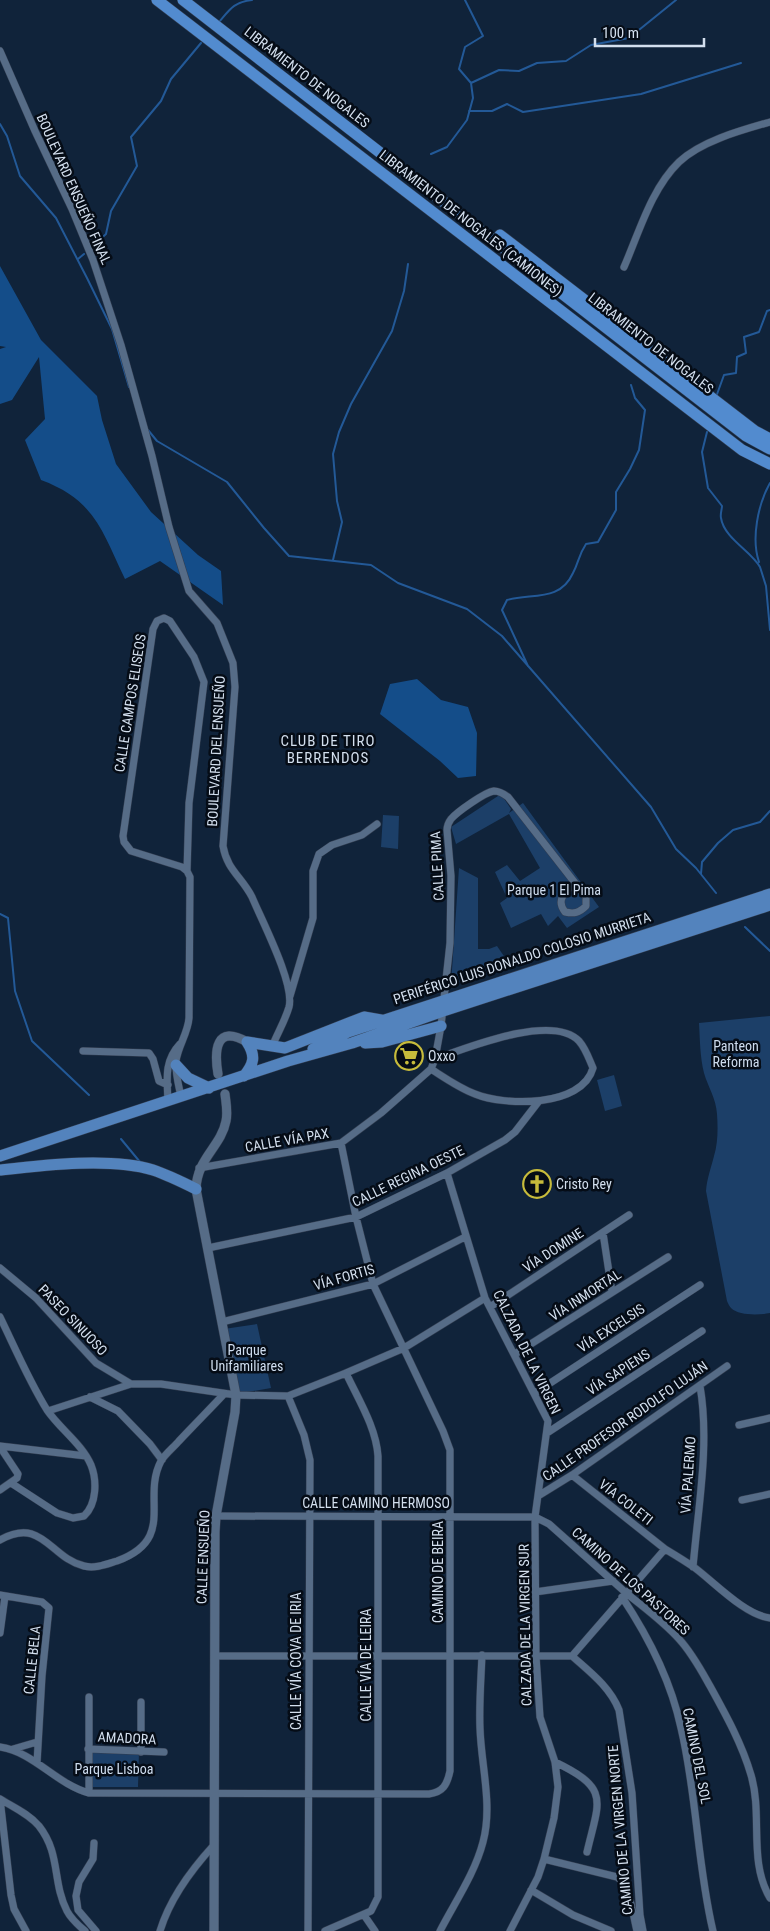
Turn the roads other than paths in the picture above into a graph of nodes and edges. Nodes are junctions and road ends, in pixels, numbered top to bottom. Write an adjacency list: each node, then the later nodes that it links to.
1 (157, 0): 12 (highway, LIBRAMIENTO DE NOGALES (CAMIONES))
2 (167, 0): 11 (highway)
3 (184, 0): 9 (highway, LIBRAMIENTO DE NOGALES)
4 (195, 0): 8 (highway, LIBRAMIENTO DE NOGALES)
5 (0, 51): 10 (street, BOULEVARD ENSUEÑO FINAL)
6 (770, 122): 7 (street)
7 (624, 267)
8 (770, 439)
9 (770, 449)
10 (152, 456): 18 (street, BOULEVARD DEL ENSUEÑO)
11 (770, 458)
12 (770, 464)
13 (377, 824): 18 (street)
14 (187, 871): 14 (street, CALLE CAMPOS ELISEOS); 27 (street, CALLE CAMPOS ELISEOS)
15 (575, 883): 19 (street, CALLE PIMA)
16 (770, 894): 19 (main road, PERIFÉRICO LUIS DONALDO COLOSIO MURRIETA)
17 (770, 905): 19 (main road, PERIFÉRICO LUIS DONALDO COLOSIO MURRIETA)
18 (290, 998): 25 (street)
19 (444, 1005): 20 (main road, PERIFÉRICO LUIS DONALDO COLOSIO MURRIETA); 21 (street, CALLE VÍA PAX); 24 (main road, PERIFÉRICO LUIS DONALDO COLOSIO MURRIETA)
20 (382, 1020): 22 (main road, PERIFÉRICO LUIS DONALDO COLOSIO MURRIETA); 25 (main road)
21 (441, 1026): 24 (main road); 28 (street, CALLE VÍA PAX)
22 (348, 1032): 24 (main road); 29 (main road, PERIFÉRICO LUIS DONALDO COLOSIO MURRIETA)
23 (247, 1042): 25 (main road); 31 (street); 32 (main road)
24 (352, 1043): 29 (main road, PERIFÉRICO LUIS DONALDO COLOSIO MURRIETA)
25 (272, 1047)
26 (83, 1051): 33 (street)
27 (175, 1059): 33 (street); 34 (main road); 36 (street)
28 (435, 1059): 30 (street, CALLE VÍA PAX); 38 (street)
29 (288, 1061): 32 (main road, PERIFÉRICO LUIS DONALDO COLOSIO MURRIETA)
30 (431, 1070): 38 (street); 39 (street, CALLE VÍA PAX)
31 (218, 1074)
32 (244, 1076): 34 (main road, PERIFÉRICO LUIS DONALDO COLOSIO MURRIETA)
33 (168, 1085): 37 (street)
34 (209, 1088): 36 (main road, PERIFÉRICO LUIS DONALDO COLOSIO MURRIETA)
35 (225, 1094): 41 (street)
36 (181, 1097): 37 (main road, PERIFÉRICO LUIS DONALDO COLOSIO MURRIETA)
37 (168, 1101): 40 (main road, PERIFÉRICO LUIS DONALDO COLOSIO MURRIETA)
38 (539, 1101): 43 (street, CALLE REGINA OESTE)
39 (341, 1143): 41 (street, CALLE VÍA PAX); 46 (street, CAMINO DE BEIRA)
40 (0, 1156)
41 (199, 1168): 44 (street, CALLE ENSUEÑO)
42 (0, 1170): 44 (main road)
43 (447, 1173): 46 (street, CALLE REGINA OESTE); 48 (street, CALZADA DE LA VIRGEN)
44 (196, 1189): 49 (street, CALLE ENSUEÑO)
45 (629, 1215): 47 (street, VÍA DOMINE)
46 (356, 1217): 49 (street, CALLE REGINA OESTE); 52 (street, CAMINO DE BEIRA)
47 (603, 1232): 54 (street); 56 (street, VÍA DOMINE)
48 (465, 1237): 52 (street, VÍA FORTIS); 55 (street, CALZADA DE LA VIRGEN)
49 (208, 1248): 58 (street, CALLE ENSUEÑO)
50 (668, 1257): 54 (street, VÍA INMORTAL)
51 (0, 1268): 64 (street, PASEO SINUOSO)
52 (373, 1284): 58 (street, VÍA FORTIS); 60 (street, CAMINO DE BEIRA)
53 (700, 1285): 66 (street, VÍA EXCELSIS)
54 (612, 1292): 61 (street, VÍA INMORTAL)
55 (485, 1298): 56 (street, CALZADA DE LA VIRGEN); 60 (street)
56 (490, 1307): 61 (street, CALZADA DE LA VIRGEN)
57 (0, 1317): 71 (street)
58 (222, 1322): 68 (street, CALLE ENSUEÑO)
59 (702, 1331): 74 (street, VÍA SAPIENS)
60 (404, 1348): 63 (street); 87 (street, CAMINO DE BEIRA)
61 (515, 1354): 66 (street, CALZADA DE LA VIRGEN)
62 (727, 1366): 65 (street, CALLE PROFESOR RODOLFO LUJÁN)
63 (346, 1373): 69 (street); 86 (street, CALLE VÍA DE LEIRA)
64 (131, 1384): 67 (street); 70 (street)
65 (700, 1386): 78 (street, CALLE PROFESOR RODOLFO LUJÁN); 91 (street, VÍA PALERMO)
66 (535, 1393): 74 (street, CALZADA DE LA VIRGEN)
67 (224, 1394): 68 (street); 77 (street)
68 (236, 1395): 69 (street); 84 (street, CALLE ENSUEÑO)
69 (288, 1396): 85 (street, CALLE VÍA COVA DE IRIA)
70 (90, 1397): 71 (street); 77 (street)
71 (48, 1411): 76 (street)
72 (770, 1418): 73 (street)
73 (739, 1425)
74 (548, 1434): 82 (street, CALZADA DE LA VIRGEN)
75 (0, 1446): 76 (street); 79 (street)
76 (86, 1456): 79 (street)
77 (162, 1460): 89 (street)
78 (572, 1475): 82 (street, CALLE PROFESOR RODOLFO LUJÁN); 90 (street, VÍA COLETI)
79 (11, 1483): 80 (street)
80 (0, 1490)
81 (770, 1494): 83 (street)
82 (538, 1496): 88 (street, CALZADA DE LA VIRGEN)
83 (742, 1500)
84 (216, 1516): 85 (street, CALLE CAMINO HERMOSO); 99 (street, CALLE ENSUEÑO)
85 (308, 1516): 86 (street, CALLE CAMINO HERMOSO); 100 (street, CALLE VÍA COVA DE IRIA)
86 (378, 1516): 87 (street, CALLE CAMINO HERMOSO); 104 (street, CALLE VÍA DE LEIRA)
87 (451, 1516): 88 (street, CALLE CAMINO HERMOSO); 101 (street, CAMINO DE BEIRA)
88 (535, 1517): 92 (street, CAMINO DE LOS PASTORES); 93 (street, CALZADA DE LA VIRGEN SUR)
89 (0, 1540)
90 (665, 1548): 91 (street, VÍA COLETI); 94 (street)
91 (694, 1567): 96 (street, VÍA COLETI)
92 (613, 1581): 93 (street); 94 (street, CAMINO DE LOS PASTORES)
93 (536, 1592): 102 (street, CALZADA DE LA VIRGEN SUR)
94 (624, 1594): 103 (street); 125 (street, CAMINO DE LOS PASTORES); 139 (street, CAMINO DEL SOL)
95 (2, 1595): 97 (street, CALLE BELA); 107 (street, CALLE BELA)
96 (770, 1618)
97 (0, 1633)
98 (482, 1655): 101 (street); 102 (street); 135 (street)
99 (215, 1656): 100 (street); 117 (street, CALLE ENSUEÑO)
100 (308, 1656): 104 (street); 116 (street, CALLE VÍA COVA DE IRIA)
101 (450, 1656): 104 (street); 118 (street, CAMINO DE BEIRA)
102 (536, 1656): 103 (street); 113 (street, CALZADA DE LA VIRGEN SUR)
103 (572, 1656): 138 (street, CAMINO DE LA VIRGEN NORTE)
104 (379, 1657): 118 (street, CALLE VÍA DE LEIRA)
105 (89, 1696): 110 (street)
106 (141, 1702): 111 (street)
107 (37, 1742): 109 (street); 114 (street, CALLE BELA)
108 (0, 1747): 109 (street)
109 (13, 1749): 114 (street)
110 (88, 1749): 111 (street, AMADORA); 115 (street)
111 (141, 1752): 112 (street, AMADORA)
112 (164, 1752)
113 (555, 1762): 122 (street); 123 (street, CALZADA DE LA VIRGEN SUR)
114 (37, 1763): 115 (street)
115 (89, 1793): 117 (street, CAMINO DE BEIRA)
116 (309, 1794): 117 (street, CAMINO DE BEIRA); 118 (street, CAMINO DE BEIRA); 132 (street, CALLE VÍA COVA DE IRIA)
117 (214, 1795): 121 (street, CALLE ENSUEÑO)
118 (378, 1795): 126 (street, CALLE VÍA DE LEIRA)
119 (0, 1799): 127 (street); 128 (street)
120 (94, 1843): 129 (street)
121 (214, 1845): 130 (street); 131 (street, CALLE ENSUEÑO)
122 (587, 1852)
123 (544, 1859): 124 (street, CALZADA DE LA VIRGEN SUR); 138 (street)
124 (531, 1890): 136 (street, CALZADA DE LA VIRGEN SUR); 137 (street)
125 (770, 1898)
126 (364, 1915): 133 (street); 134 (street)
127 (26, 1931)
128 (84, 1931)
129 (96, 1931)
130 (160, 1931)
131 (214, 1931)
132 (308, 1931)
133 (325, 1931)
134 (375, 1931)
135 (440, 1931)
136 (510, 1931)
137 (611, 1931)
138 (640, 1931)
139 (713, 1931)

